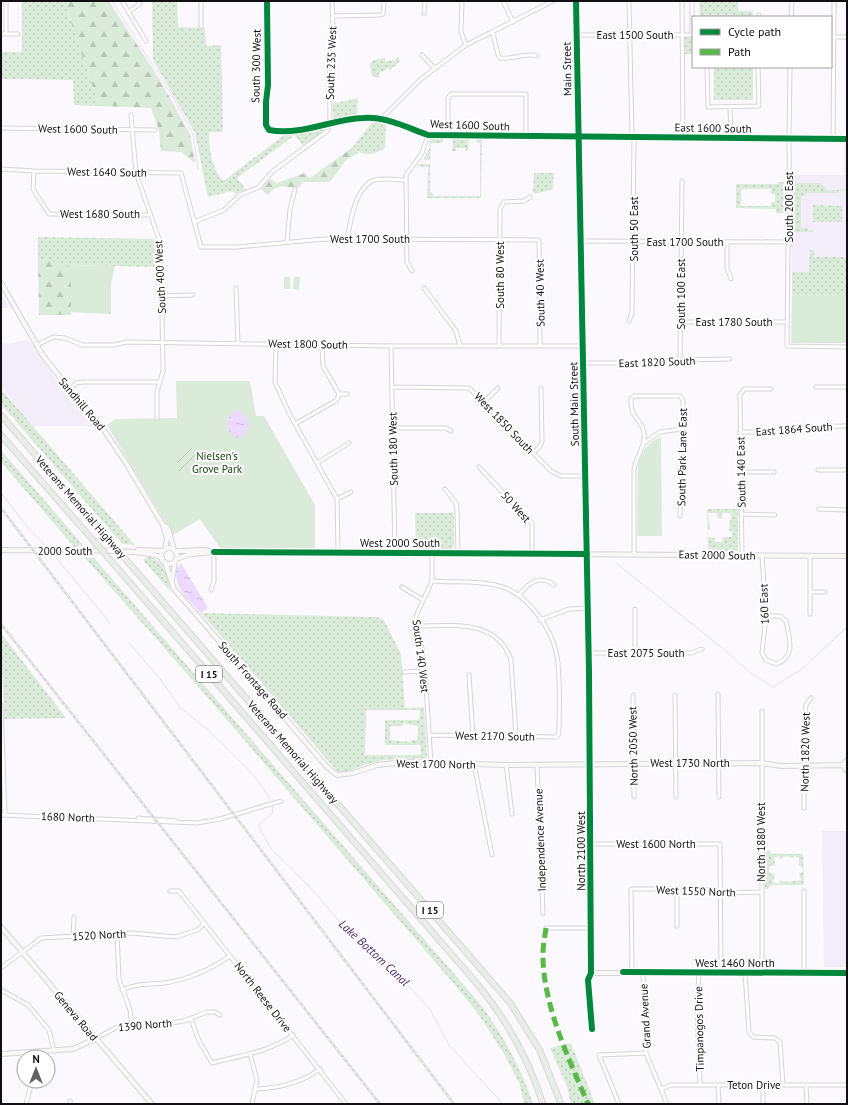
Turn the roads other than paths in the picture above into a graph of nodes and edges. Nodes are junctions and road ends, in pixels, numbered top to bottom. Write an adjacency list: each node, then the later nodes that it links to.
1 (6, 1): 26 (street)
2 (122, 1): 18 (street)
3 (138, 1): 18 (street)
4 (201, 1): 23 (street)
5 (267, 1): 49 (street, South 300 West)
6 (332, 1): 20 (street, South 235 West)
7 (384, 1): 20 (street)
8 (425, 1): 19 (street)
9 (462, 1): 35 (street)
10 (503, 1): 22 (street)
11 (554, 1): 22 (street)
12 (576, 1): 28 (street, Main Street)
13 (629, 1): 29 (street, South 50 East)
14 (682, 1): 30 (street)
15 (692, 1): 31 (street)
16 (792, 1): 21 (street)
17 (834, 1): 32 (street)
18 (128, 12): 34 (street)
19 (424, 13)
20 (333, 16): 45 (street, South 235 West)
21 (791, 16)
22 (513, 22): 24 (street)
23 (201, 26)
24 (492, 32): 35 (street); 37 (street)
25 (1, 34): 26 (street)
26 (6, 34): 27 (street)
27 (18, 34)
28 (577, 35): 29 (street, East 1500 South); 53 (street, Main Street)
29 (629, 35): 30 (street, East 1500 South); 54 (street, South 50 East)
30 (681, 35): 31 (street, East 1500 South); 55 (street)
31 (692, 35)
32 (832, 37): 33 (street); 58 (street)
33 (847, 37)
34 (146, 41)
35 (466, 45): 38 (street)
36 (422, 55): 38 (street)
37 (537, 56)
38 (434, 68): 44 (street)
39 (707, 68): 42 (street)
40 (758, 68): 42 (street)
41 (790, 68): 57 (street, South 200 East)
42 (730, 106): 56 (street)
43 (131, 115): 47 (street, South 400 West)
44 (381, 119): 45 (street, West 1600 South); 50 (street, West 1600 South)
45 (330, 124): 49 (street, West 1600 South); 68 (street)
46 (1, 128): 47 (street, West 1600 South)
47 (133, 130): 48 (street, West 1600 South); 62 (street, South 400 West)
48 (155, 130)
49 (269, 130)
50 (428, 135): 51 (street, West 1600 South); 63 (street)
51 (448, 135): 52 (street, West 1600 South); 52 (street)
52 (526, 136): 53 (street, West 1600 South)
53 (578, 136): 54 (street, East 1600 South); 73 (street, South Main Street)
54 (633, 137): 55 (street, East 1600 South); 75 (street, South 50 East)
55 (683, 138): 56 (street, East 1600 South)
56 (731, 138): 57 (street, East 1600 South)
57 (789, 139): 58 (street, East 1600 South); 78 (street, South 200 East)
58 (833, 139): 59 (street, East 1600 South)
59 (847, 139)
60 (1, 169): 61 (street, West 1640 South)
61 (34, 171): 62 (street, West 1640 South); 67 (street, West 1680 South)
62 (136, 173): 67 (street, South 400 West); 68 (street, West 1640 South)
63 (406, 180): 69 (street); 71 (street)
64 (682, 180): 76 (street, South 100 East)
65 (295, 189): 74 (street)
66 (530, 197): 70 (street, South 80 West)
67 (150, 215): 85 (street, South 400 West)
68 (194, 222): 74 (street, West 1700 South)
69 (407, 239): 70 (street, West 1700 South); 71 (street, West 1700 South); 79 (street)
70 (500, 239): 72 (street, West 1700 South); 96 (street, South 80 West)
71 (347, 240): 74 (street, West 1700 South)
72 (539, 240): 97 (street, South 40 West)
73 (580, 241): 75 (street, East 1700 South); 98 (street, South Main Street)
74 (287, 242)
75 (634, 242): 76 (street, East 1700 South); 86 (street, South 50 East)
76 (681, 242): 77 (street, East 1700 South); 87 (street, South 100 East)
77 (727, 242): 78 (street, East 1700 South); 80 (street)
78 (790, 242): 88 (street, South 200 East)
79 (412, 271)
80 (731, 279)
81 (1, 283): 93 (street, Sandhill Road)
82 (236, 288): 91 (street)
83 (424, 288): 95 (street)
84 (193, 295): 85 (street)
85 (162, 296): 89 (street, South 400 West)
86 (629, 320)
87 (680, 322): 88 (street, East 1780 South); 101 (street, South 100 East)
88 (787, 322): 99 (street, South 200 East)
89 (162, 343): 91 (street, West 1800 South); 93 (street, West 1800 South); 103 (street, South 400 West)
90 (276, 343): 91 (street, West 1800 South); 92 (street, West 1800 South); 116 (street)
91 (238, 344)
92 (322, 344): 94 (street, West 1800 South); 111 (street)
93 (37, 345): 110 (street, Sandhill Road)
94 (391, 346): 95 (street, West 1800 South); 104 (street, South 180 West)
95 (460, 346): 96 (street, West 1800 South)
96 (499, 346): 97 (street, West 1800 South)
97 (540, 346): 98 (street, West 1800 South)
98 (584, 346): 102 (street, South Main Street)
99 (847, 347)
100 (730, 359): 101 (street, East 1820 South)
101 (680, 360): 102 (street, East 1820 South)
102 (584, 363): 132 (street, South Main Street)
103 (160, 382): 110 (street); 115 (street, South 400 West)
104 (392, 387): 113 (street, West 1850 South); 118 (street, South 180 West)
105 (816, 387): 106 (street)
106 (847, 387)
107 (498, 388): 113 (street)
108 (541, 388): 125 (street)
109 (772, 389): 121 (street, South 140 East)
110 (70, 390): 141 (street, Sandhill Road)
111 (339, 394): 112 (street); 116 (street)
112 (347, 394)
113 (484, 402): 125 (street, West 1850 South)
114 (1, 415): 271 (highway, Veterans Memorial Highway / I 15, bridge)
115 (157, 418)
116 (295, 424): 126 (street)
117 (847, 426): 121 (street, East 1864 South)
118 (393, 428): 120 (street); 148 (street, South 180 West)
119 (681, 429): 124 (street); 124 (street, South Park Lane East); 140 (street, South Park Lane East)
120 (451, 431)
121 (740, 432): 130 (street, South 140 East)
122 (1, 435): 270 (highway, Veterans Memorial Highway / I 15, bridge)
123 (349, 443): 126 (street)
124 (644, 443): 153 (street)
125 (533, 452): 132 (street, West 1850 South)
126 (317, 463): 135 (street)
127 (479, 467): 151 (street, 50 West)
128 (818, 470): 129 (street)
129 (847, 470)
130 (741, 472): 131 (street); 138 (street, South 140 East)
131 (774, 472)
132 (585, 476): 152 (street, South Main Street)
133 (445, 489): 150 (street)
134 (351, 492): 135 (street)
135 (337, 499): 147 (street)
136 (819, 509): 137 (street)
137 (847, 510)
138 (741, 514): 139 (street); 154 (street, South 140 East)
139 (775, 515)
140 (680, 516)
141 (163, 525): 143 (street, Sandhill Road); 144 (street, Sandhill Road)
142 (1, 550): 145 (street, 2000 South)
143 (164, 550): 144 (street); 145 (street); 158 (street)
144 (174, 550): 146 (street, West 2000 South); 159 (street)
145 (129, 551): 158 (street)
146 (214, 552): 147 (street, West 2000 South); 159 (street, West 2000 South); 165 (street)
147 (338, 552): 148 (street, West 2000 South)
148 (395, 553): 149 (street, West 2000 South)
149 (432, 553): 150 (street, West 2000 South); 161 (street, South 140 West)
150 (458, 553): 151 (street, West 2000 South)
151 (532, 554): 152 (street, West 2000 South)
152 (587, 554): 153 (street, East 2000 South); 170 (street, South Main Street)
153 (634, 554): 154 (street, East 2000 South)
154 (742, 555): 155 (street, East 2000 South)
155 (762, 555): 156 (street, East 2000 South); 173 (street, 160 East)
156 (810, 556): 157 (street, East 2000 South); 166 (street)
157 (847, 556)
158 (162, 558): 160 (street)
159 (175, 560): 160 (street); 162 (street)
160 (165, 562): 162 (street, South Frontage Road)
161 (432, 580): 168 (street); 169 (street, South 140 West)
162 (172, 582): 205 (street, South Frontage Road)
163 (554, 585): 168 (street)
164 (402, 587): 169 (street)
165 (211, 590)
166 (810, 592): 167 (street); 172 (street)
167 (825, 592)
168 (519, 595): 174 (street)
169 (423, 600): 175 (street, South 140 West)
170 (587, 608): 174 (street); 177 (street, South Main Street)
171 (635, 609): 178 (street)
172 (810, 614)
173 (766, 616): 173 (street, 160 East)
174 (540, 620): 191 (street, West 2170 South)
175 (416, 626): 179 (street, South 140 West); 191 (street)
176 (702, 649): 178 (street, East 2075 South)
177 (589, 653): 178 (street, East 2075 South); 181 (street, South Main Street)
178 (636, 653)
179 (426, 671): 180 (street); 189 (street, South 140 West)
180 (404, 672)
181 (589, 672): 198 (street, North 2100 West)
182 (469, 675): 190 (street)
183 (718, 694): 194 (street)
184 (632, 695): 199 (street, North 2050 West)
185 (676, 695): 193 (street)
186 (811, 698): 203 (street, North 1820 West)
187 (1, 705): 213 (street)
188 (762, 711): 195 (street, North 1880 West)
189 (429, 736): 190 (street, West 2170 South); 196 (street, South 140 West)
190 (473, 736): 191 (street, West 2170 South)
191 (516, 736)
192 (847, 760): 202 (street)
193 (676, 763): 194 (street, West 1730 North); 199 (street, West 1730 North); 207 (street)
194 (719, 763): 195 (street, West 1730 North); 208 (street)
195 (761, 763): 203 (street, West 1730 North); 219 (street, North 1880 West)
196 (431, 764): 197 (street, West 1700 North); 205 (street, West 1700 North)
197 (474, 764): 200 (street, West 1700 North); 215 (street)
198 (590, 764): 199 (street, West 1730 North); 201 (street, West 1730 North); 214 (street, North 2100 West)
199 (633, 764): 206 (street, North 2050 West)
200 (506, 765): 201 (street, West 1700 North); 211 (street)
201 (537, 765): 221 (street, Independence Avenue)
202 (843, 765): 203 (street, West 1730 North); 204 (street)
203 (804, 766): 210 (street, North 1820 West)
204 (847, 771)
205 (336, 775)
206 (634, 797)
207 (676, 797)
208 (719, 797)
209 (281, 801): 213 (street, 1680 North)
210 (804, 808)
211 (512, 814)
212 (1, 815): 213 (street, 1680 North)
213 (5, 815)
214 (591, 844): 220 (street, West 1600 North); 227 (street, North 2100 West)
215 (492, 855)
216 (677, 889): 220 (street, West 1550 North); 224 (street); 233 (street, West 1550 North)
217 (170, 891): 223 (street, North Reese Drive)
218 (804, 891): 234 (street)
219 (761, 892): 220 (street, West 1550 North); 240 (street, North 1880 West)
220 (720, 893): 238 (street)
221 (543, 914)
222 (74, 917): 229 (street)
223 (204, 924): 228 (street, 1520 North); 231 (street, North Reese Drive)
224 (677, 926)
225 (1, 927): 230 (street, Geneva Road)
226 (546, 928): 227 (street)
227 (591, 928): 235 (street, North 2100 West)
228 (117, 934): 229 (street, 1520 North); 243 (street)
229 (73, 936): 230 (street, 1520 North)
230 (23, 953): 232 (street, 1520 North); 249 (street, Geneva Road)
231 (230, 956): 243 (street); 248 (street, North Reese Drive)
232 (1, 968)
233 (632, 972): 235 (street, West 1460 North); 236 (street, West 1460 North)
234 (804, 972): 240 (street, West 1460 North); 241 (street, West 1460 North)
235 (591, 973): 247 (street, North 2100 West)
236 (643, 973): 237 (street, West 1460 North); 253 (street, Grand Avenue)
237 (699, 973): 238 (street, West 1460 North); 257 (street, Timpanogos Drive)
238 (721, 973): 239 (street, West 1460 North)
239 (745, 973): 240 (street, West 1460 North); 259 (street)
240 (762, 973)
241 (847, 973)
242 (1, 990): 250 (street)
243 (122, 990): 246 (street)
244 (220, 1015): 245 (street, 1390 North)
245 (191, 1019): 246 (street, 1390 North); 255 (street)
246 (132, 1026): 249 (street, 1390 North)
247 (592, 1029)
248 (293, 1035): 255 (street); 256 (street, North Reese Drive)
249 (95, 1039): 251 (street, 1390 North); 267 (street, Geneva Road)
250 (54, 1049)
251 (56, 1051)
252 (16, 1053): 254 (street, 1390 North)
253 (646, 1053): 263 (street, Grand Avenue); 272 (street)
254 (1, 1054)
255 (250, 1054): 265 (street)
256 (320, 1069): 265 (street); 269 (street, North Reese Drive)
257 (700, 1084): 258 (street, Teton Drive); 263 (street, Teton Drive)
258 (718, 1085): 261 (street, Teton Drive); 274 (street)
259 (782, 1085): 261 (street, Teton Drive); 262 (street, Teton Drive)
260 (847, 1085): 262 (street, Teton Drive)
261 (763, 1086): 275 (street)
262 (806, 1086): 276 (street)
263 (661, 1088): 273 (street, Grand Avenue)
264 (30, 1089): 266 (street)
265 (257, 1089): 268 (street)
266 (26, 1104)
267 (152, 1104)
268 (252, 1104)
269 (346, 1104)
270 (543, 1104)
271 (561, 1104)
272 (619, 1104)
273 (667, 1104)
274 (719, 1104)
275 (763, 1104)
276 (807, 1104)

